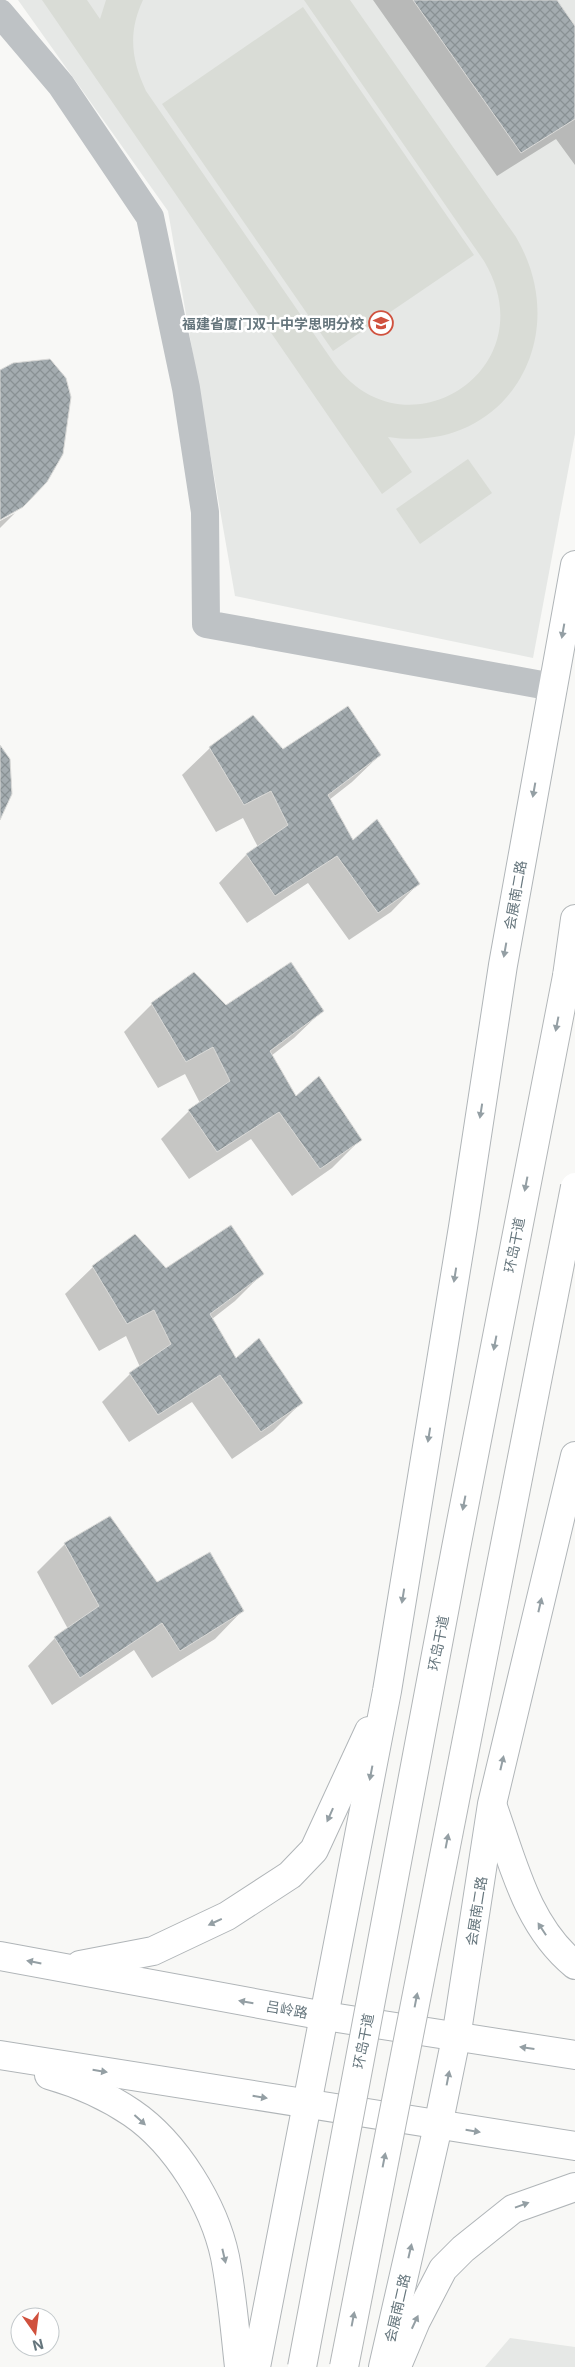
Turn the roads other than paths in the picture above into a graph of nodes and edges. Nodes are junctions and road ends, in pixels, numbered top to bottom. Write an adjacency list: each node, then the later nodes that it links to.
1 (0, 13): 3 (street)
2 (575, 565): 3 (main road, 会展南二路, one-way to 3)
3 (553, 687): 7 (main road, 会展南二路, one-way to 7)
4 (575, 919): 23 (main road, 环岛干道, one-way to 23, bridge)
5 (575, 1187): 24 (main road, one-way to 5, bridge)
6 (575, 1456): 8 (main road, 会展南二路, one-way to 6)
7 (387, 1691): 11 (main road, one-way to 11); 12 (main road, one-way to 12)
8 (492, 1804): 10 (main road, one-way to 8); 13 (main road, 会展南二路)
9 (0, 1956): 11 (main road, 吕岭路, one-way to 9)
10 (575, 1965)
11 (66, 1968): 12 (main road, 吕岭路, one-way to 11)
12 (325, 2016): 13 (main road, 吕岭路); 17 (main road)
13 (456, 2038): 15 (main road, 吕岭路, one-way to 13); 18 (main road, 会展南二路, one-way to 13)
14 (0, 2055): 17 (main road, one-way to 17)
15 (575, 2055)
16 (0, 2059): 21 (main road, one-way to 21)
17 (307, 2104): 18 (main road); 22 (main road)
18 (438, 2126): 19 (main road, one-way to 19); 25 (main road, 会展南二路, one-way to 18)
19 (575, 2146)
20 (575, 2187): 26 (main road, one-way to 20)
21 (239, 2367)
22 (256, 2367)
23 (302, 2367)
24 (344, 2367)
25 (383, 2367)
26 (396, 2367)

